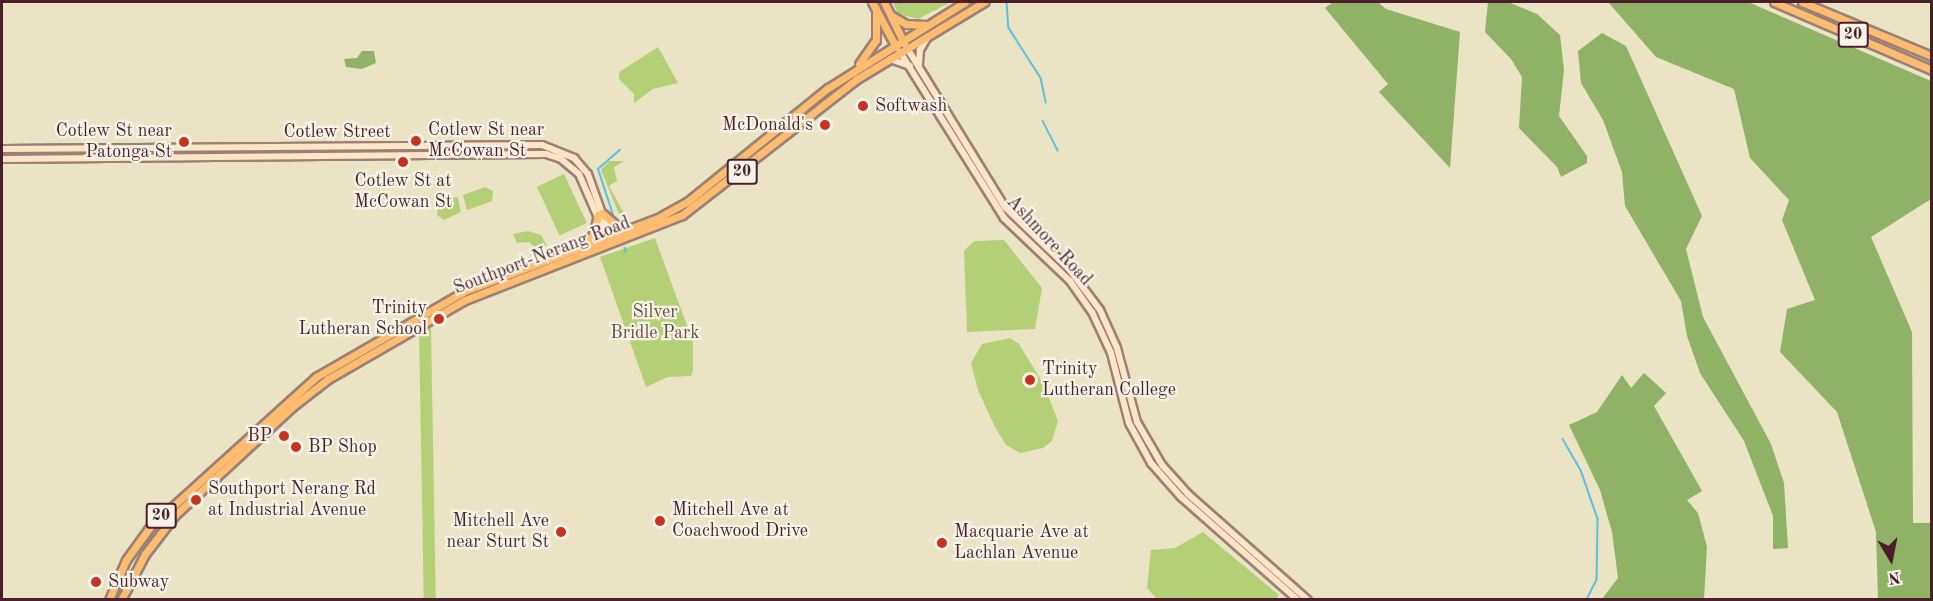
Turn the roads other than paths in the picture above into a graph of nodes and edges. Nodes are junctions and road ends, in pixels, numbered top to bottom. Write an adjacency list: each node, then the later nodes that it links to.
1 (872, 2): 7 (main road, Ashmore Road)
2 (884, 2): 8 (main road, Ashmore Road)
3 (965, 2): 9 (main road, Southport-Nerang Road / 20)
4 (984, 2): 10 (main road, Southport-Nerang Road / 20)
5 (1774, 2): 18 (main road, 20)
6 (1802, 2): 14 (main road, 20)
7 (876, 9): 12 (main road, Ashmore Road); 19 (main road)
8 (890, 14): 9 (main road); 11 (main road, Ashmore Road)
9 (928, 25): 11 (main road, Southport-Nerang Road / 20)
10 (930, 34): 13 (main road, Southport-Nerang Road / 20); 16 (main road)
11 (902, 40): 12 (main road, Southport-Nerang Road / 20); 13 (main road, Ashmore Road)
12 (894, 45): 13 (main road, Ashmore Road); 19 (main road, Southport-Nerang Road / 20)
13 (904, 50): 15 (main road, Southport-Nerang Road / 20); 16 (main road, Ashmore Road); 17 (main road, Ashmore Road)
14 (1932, 56)
15 (890, 59): 17 (main road); 25 (main road, Southport-Nerang Road / 20)
16 (918, 65): 30 (main road, Ashmore Road)
17 (910, 67): 29 (main road, Ashmore Road)
18 (1932, 70)
19 (853, 71): 23 (main road, Southport-Nerang Road / 20)
20 (2, 149): 22 (main road, Cotlew Street)
21 (2, 159): 22 (main road, Cotlew Street)
22 (600, 214): 23 (main road); 24 (main road, Cotlew Street); 26 (main road)
23 (623, 231): 24 (main road, Southport-Nerang Road / 20)
24 (608, 236): 25 (main road, Cotlew Street); 26 (main road, Southport-Nerang Road / 20)
25 (611, 245): 28 (main road, Southport-Nerang Road / 20)
26 (576, 249): 27 (main road, Southport-Nerang Road / 20)
27 (110, 600)
28 (121, 600)
29 (1298, 600)
30 (1308, 600)

